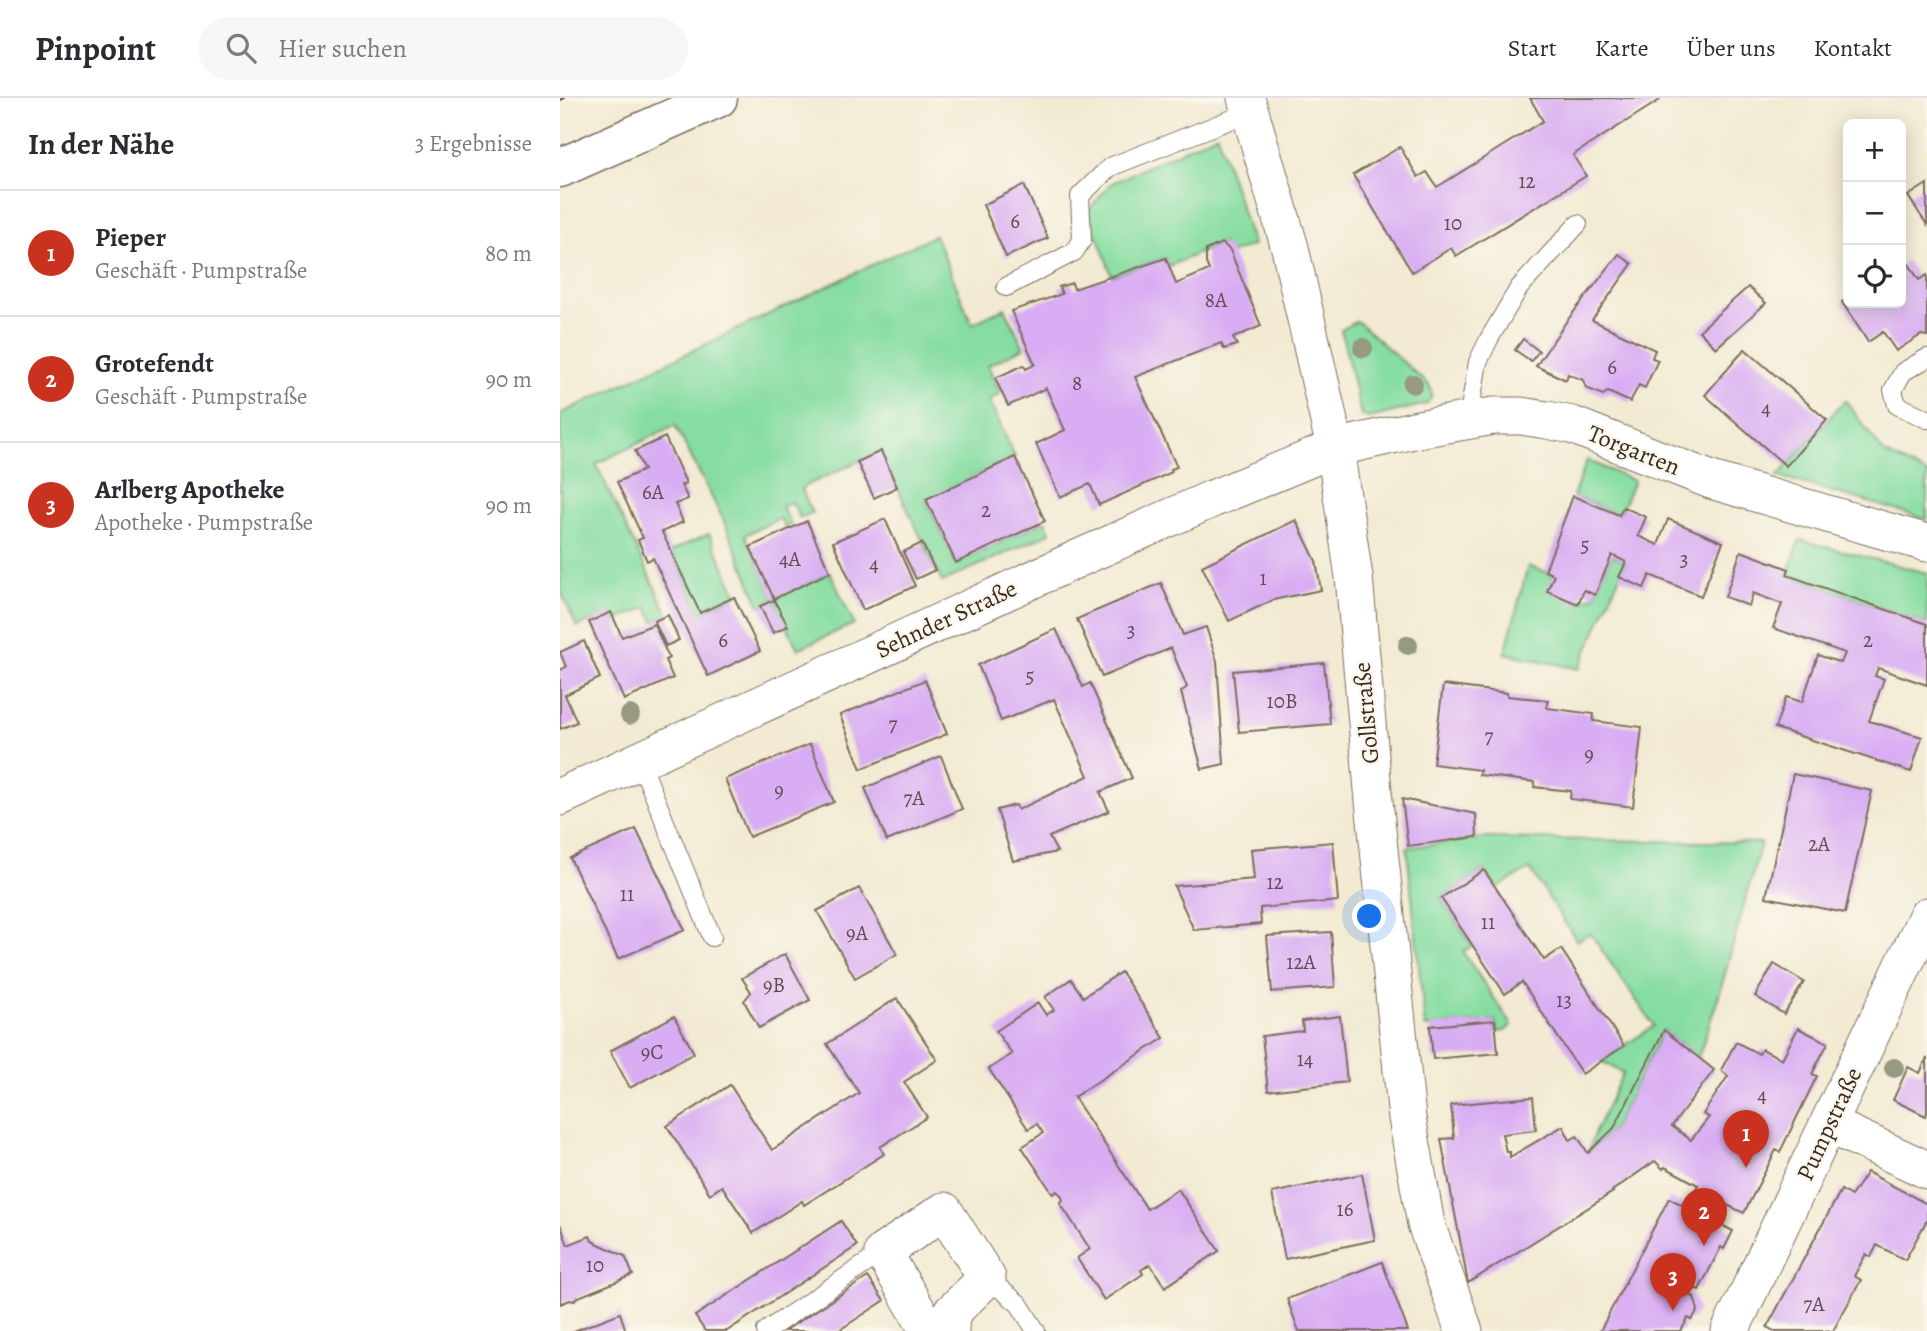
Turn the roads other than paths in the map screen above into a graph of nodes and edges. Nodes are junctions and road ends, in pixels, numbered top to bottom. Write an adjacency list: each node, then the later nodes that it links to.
1 (718, 98): 3 (main road)
2 (1248, 105): 5 (lane); 9 (street, Gollstraße)
3 (560, 168)
4 (1578, 224): 8 (lane)
5 (1006, 287)
6 (1927, 358): 7 (lane)
7 (1927, 419)
8 (1468, 420): 9 (street, Torgarten); 10 (street, Torgarten)
9 (1335, 449): 11 (street, Sehnder Straße); 23 (street, Gollstraße)
10 (1927, 544)
11 (640, 761): 12 (street, Sehnder Straße); 14 (lane)
12 (560, 797)
13 (1927, 916): 15 (street, Pumpstraße)
14 (712, 937)
15 (1830, 1125): 16 (street); 24 (street, Pumpstraße)
16 (1927, 1170)
17 (883, 1252): 18 (street); 19 (lane); 20 (street)
18 (987, 1278): 21 (street); 22 (lane)
19 (766, 1331)
20 (929, 1331)
21 (950, 1331)
22 (1036, 1331)
23 (1464, 1331)
24 (1730, 1331)

